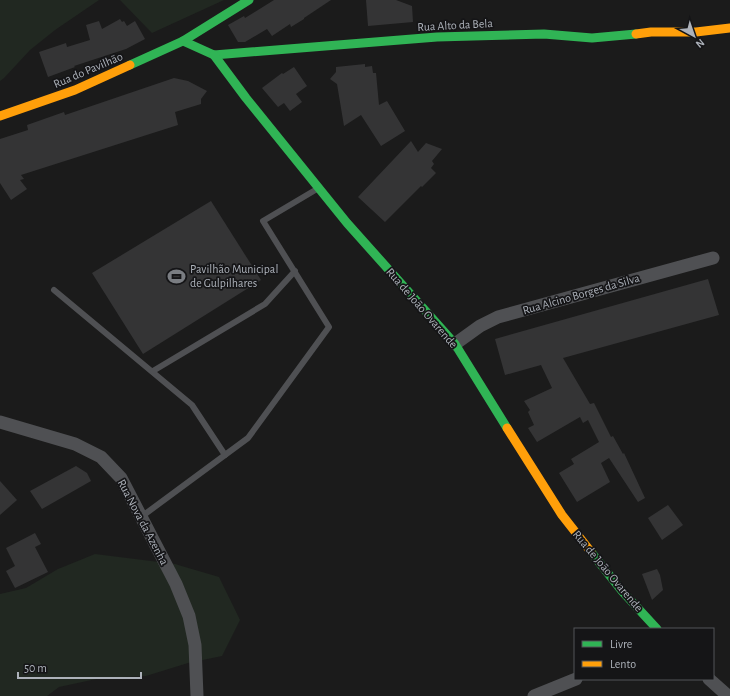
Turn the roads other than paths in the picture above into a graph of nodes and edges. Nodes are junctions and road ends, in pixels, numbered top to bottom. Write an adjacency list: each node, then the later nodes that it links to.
1 (249, 0): 3 (street, Rua do Pavilhão)
2 (730, 28): 4 (street, Rua Alto da Bela)
3 (183, 41): 4 (street, Rua Alto da Bela); 5 (street, Rua do Pavilhão)
4 (214, 55): 6 (street, Rua de João Ovarende)
5 (0, 116)
6 (318, 188): 8 (lane); 10 (street, Rua de João Ovarende)
7 (713, 258): 10 (street, Rua Alcino Borges da Silva)
8 (295, 272): 11 (lane); 13 (lane)
9 (54, 290): 11 (lane)
10 (455, 344): 15 (street, Rua de João Ovarende)
11 (153, 371): 13 (lane)
12 (0, 422): 14 (street, Rua Nova da Azenha)
13 (225, 455): 14 (lane)
14 (141, 517): 18 (street, Rua Nova da Azenha)
15 (656, 628)
16 (574, 680): 19 (street)
17 (710, 680): 20 (street)
18 (197, 696)
19 (534, 696)
20 (728, 696)

